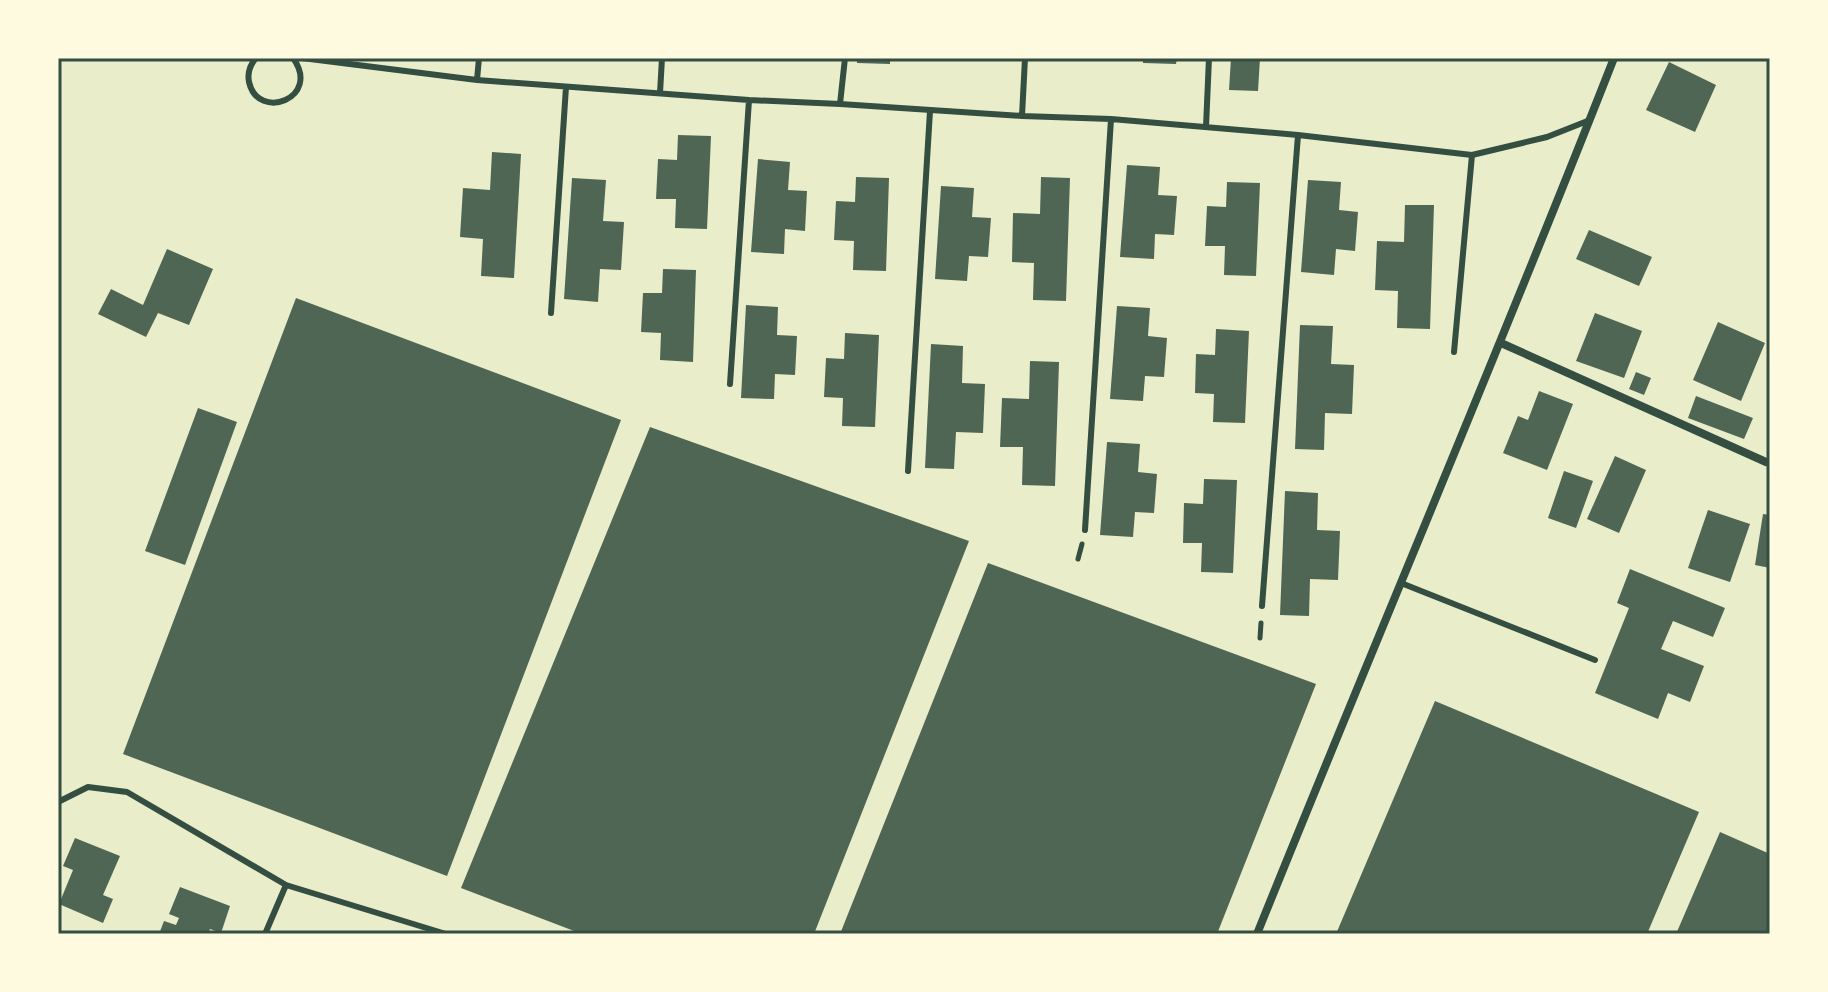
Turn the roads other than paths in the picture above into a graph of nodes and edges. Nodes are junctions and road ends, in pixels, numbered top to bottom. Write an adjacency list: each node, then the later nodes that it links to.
1 (256, 58): 2 (lane)
2 (293, 58)
3 (302, 58): 10 (lane)
4 (479, 58): 10 (lane)
5 (662, 58): 12 (lane)
6 (845, 58): 14 (lane)
7 (1025, 58): 16 (lane)
8 (1209, 58): 19 (lane)
9 (1614, 58): 18 (street)
10 (477, 80): 11 (lane)
11 (566, 87): 12 (lane); 22 (lane)
12 (660, 93): 13 (lane)
13 (749, 100): 14 (lane); 25 (lane)
14 (840, 104): 15 (lane)
15 (930, 111): 16 (lane); 27 (lane)
16 (1022, 116): 17 (lane)
17 (1111, 119): 19 (lane); 28 (lane)
18 (1590, 120): 21 (lane); 23 (street)
19 (1206, 127): 20 (lane)
20 (1298, 135): 21 (lane); 30 (lane)
21 (1472, 155): 24 (lane)
22 (551, 313)
23 (1501, 343): 26 (street); 29 (street)
24 (1454, 352)
25 (730, 384)
26 (1766, 462)
27 (908, 471)
28 (1085, 530)
29 (1401, 583): 31 (lane); 36 (street)
30 (1262, 606)
31 (1595, 660)
32 (58, 802): 33 (lane)
33 (286, 885): 34 (lane); 35 (lane)
34 (265, 934)
35 (446, 934)
36 (1257, 934)

